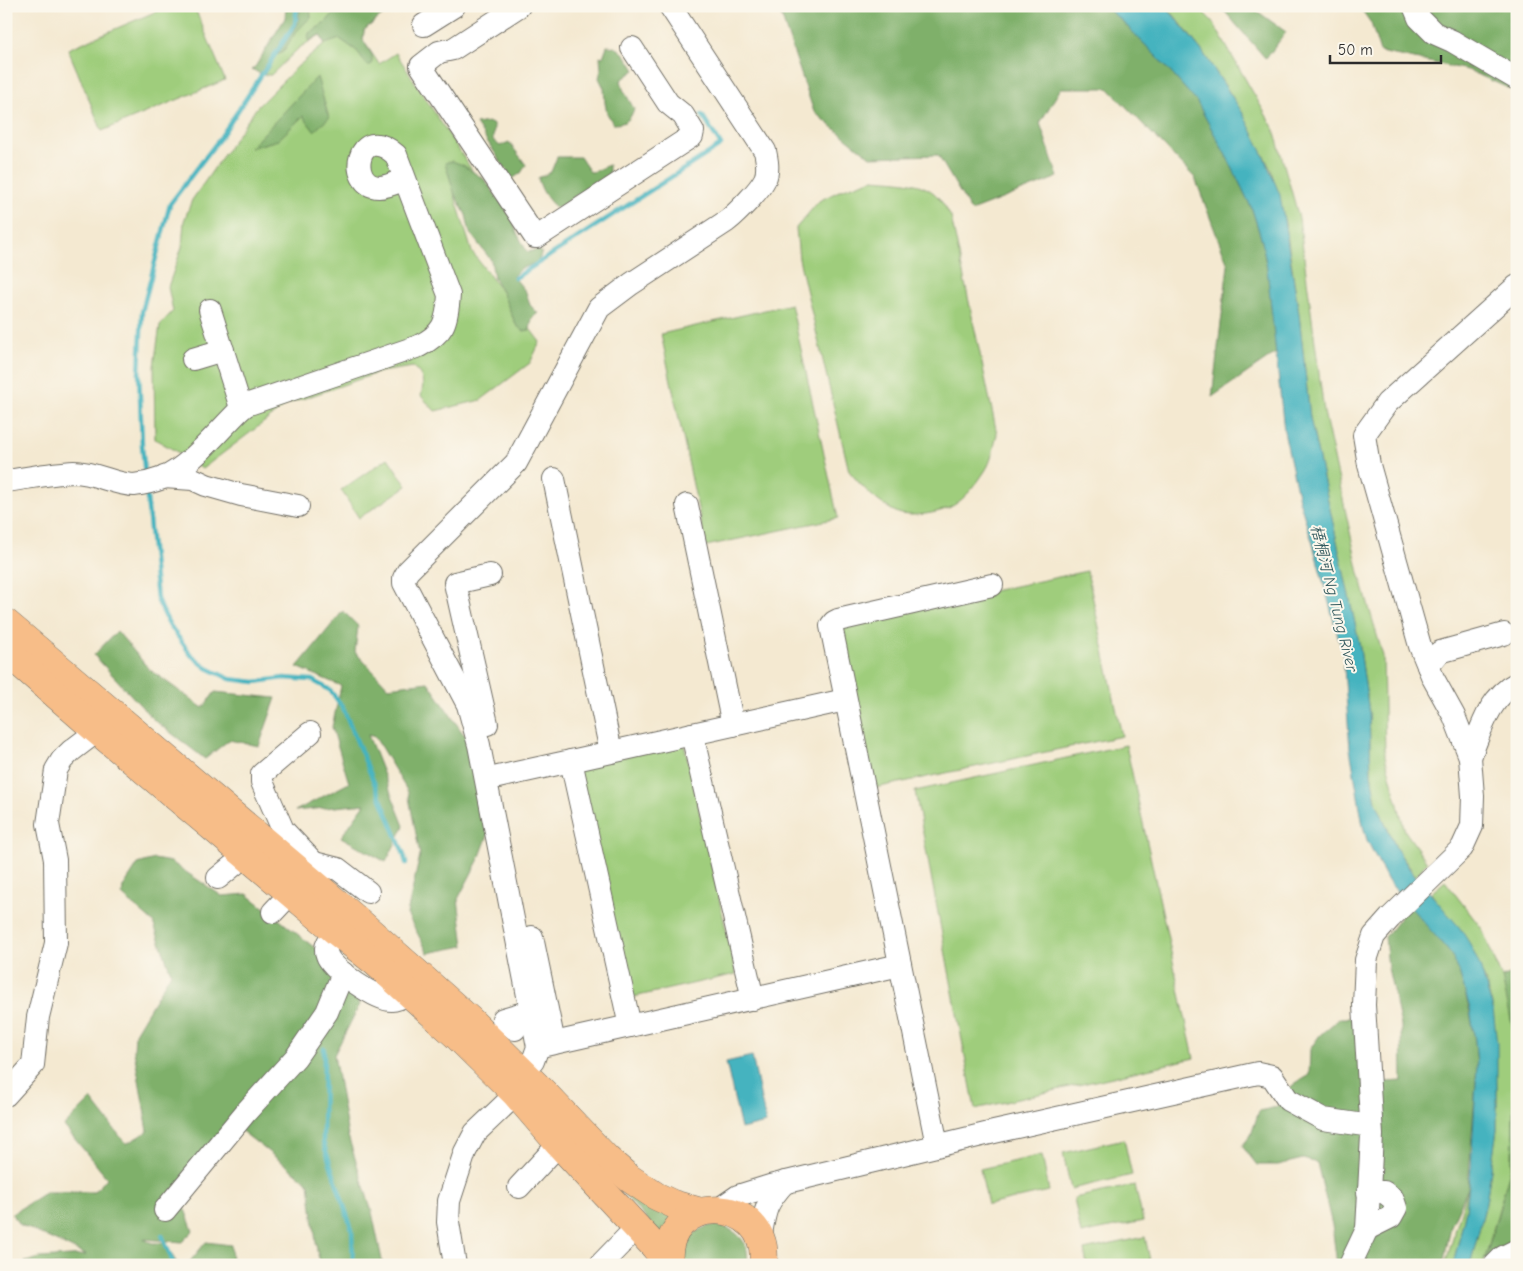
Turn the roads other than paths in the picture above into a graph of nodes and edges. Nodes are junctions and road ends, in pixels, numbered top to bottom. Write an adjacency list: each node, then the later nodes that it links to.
1 (454, 6): 5 (street)
2 (670, 6): 44 (street)
3 (1414, 6): 7 (street)
4 (506, 10): 6 (street)
5 (424, 25)
6 (632, 48)
7 (1517, 79)
8 (405, 179): 13 (street)
9 (1517, 286): 24 (street)
10 (210, 310): 11 (street)
11 (223, 350): 12 (street); 13 (street)
12 (193, 359)
13 (241, 408): 14 (street)
14 (164, 477): 16 (street); 18 (street)
15 (554, 479): 31 (street)
16 (6, 482)
17 (687, 505): 27 (street)
18 (298, 506)
19 (490, 575): 34 (street)
20 (992, 585): 26 (street)
21 (6, 623): 37 (main road)
22 (1504, 634): 24 (street)
23 (6, 652): 28 (main road)
24 (1428, 666): 32 (street)
25 (1517, 683): 32 (street)
26 (846, 700): 27 (street); 40 (street)
27 (733, 725): 30 (street)
28 (94, 728): 35 (main road); 49 (street)
29 (310, 733): 37 (street)
30 (692, 734): 31 (street); 43 (street)
31 (611, 752): 33 (street)
32 (1470, 757): 50 (street)
33 (571, 761): 34 (street); 46 (street)
34 (498, 777): 47 (street)
35 (246, 855): 36 (street); 37 (main road)
36 (218, 878)
37 (296, 886): 38 (street); 39 (main road); 48 (main road)
38 (368, 892)
39 (337, 932): 41 (street); 42 (main road)
40 (900, 965): 43 (street); 52 (street)
41 (343, 973): 42 (street); 55 (street)
42 (410, 993): 48 (main road)
43 (753, 998): 46 (street)
44 (531, 1011): 45 (street); 47 (street)
45 (505, 1020)
46 (630, 1026): 47 (street)
47 (546, 1045): 48 (street)
48 (520, 1083): 51 (main road); 56 (main road); 61 (street)
49 (6, 1096)
50 (1371, 1126): 52 (street); 63 (street)
51 (559, 1144): 54 (street); 57 (main road)
52 (937, 1146): 53 (street)
53 (784, 1182): 56 (street); 59 (street)
54 (519, 1187)
55 (165, 1210)
56 (710, 1210): 59 (main road); 62 (main road)
57 (637, 1227): 60 (street); 62 (main road)
58 (1517, 1250): 64 (street)
59 (762, 1258)
60 (602, 1263)
61 (456, 1265)
62 (669, 1265)
63 (1350, 1265)
64 (1495, 1265)

